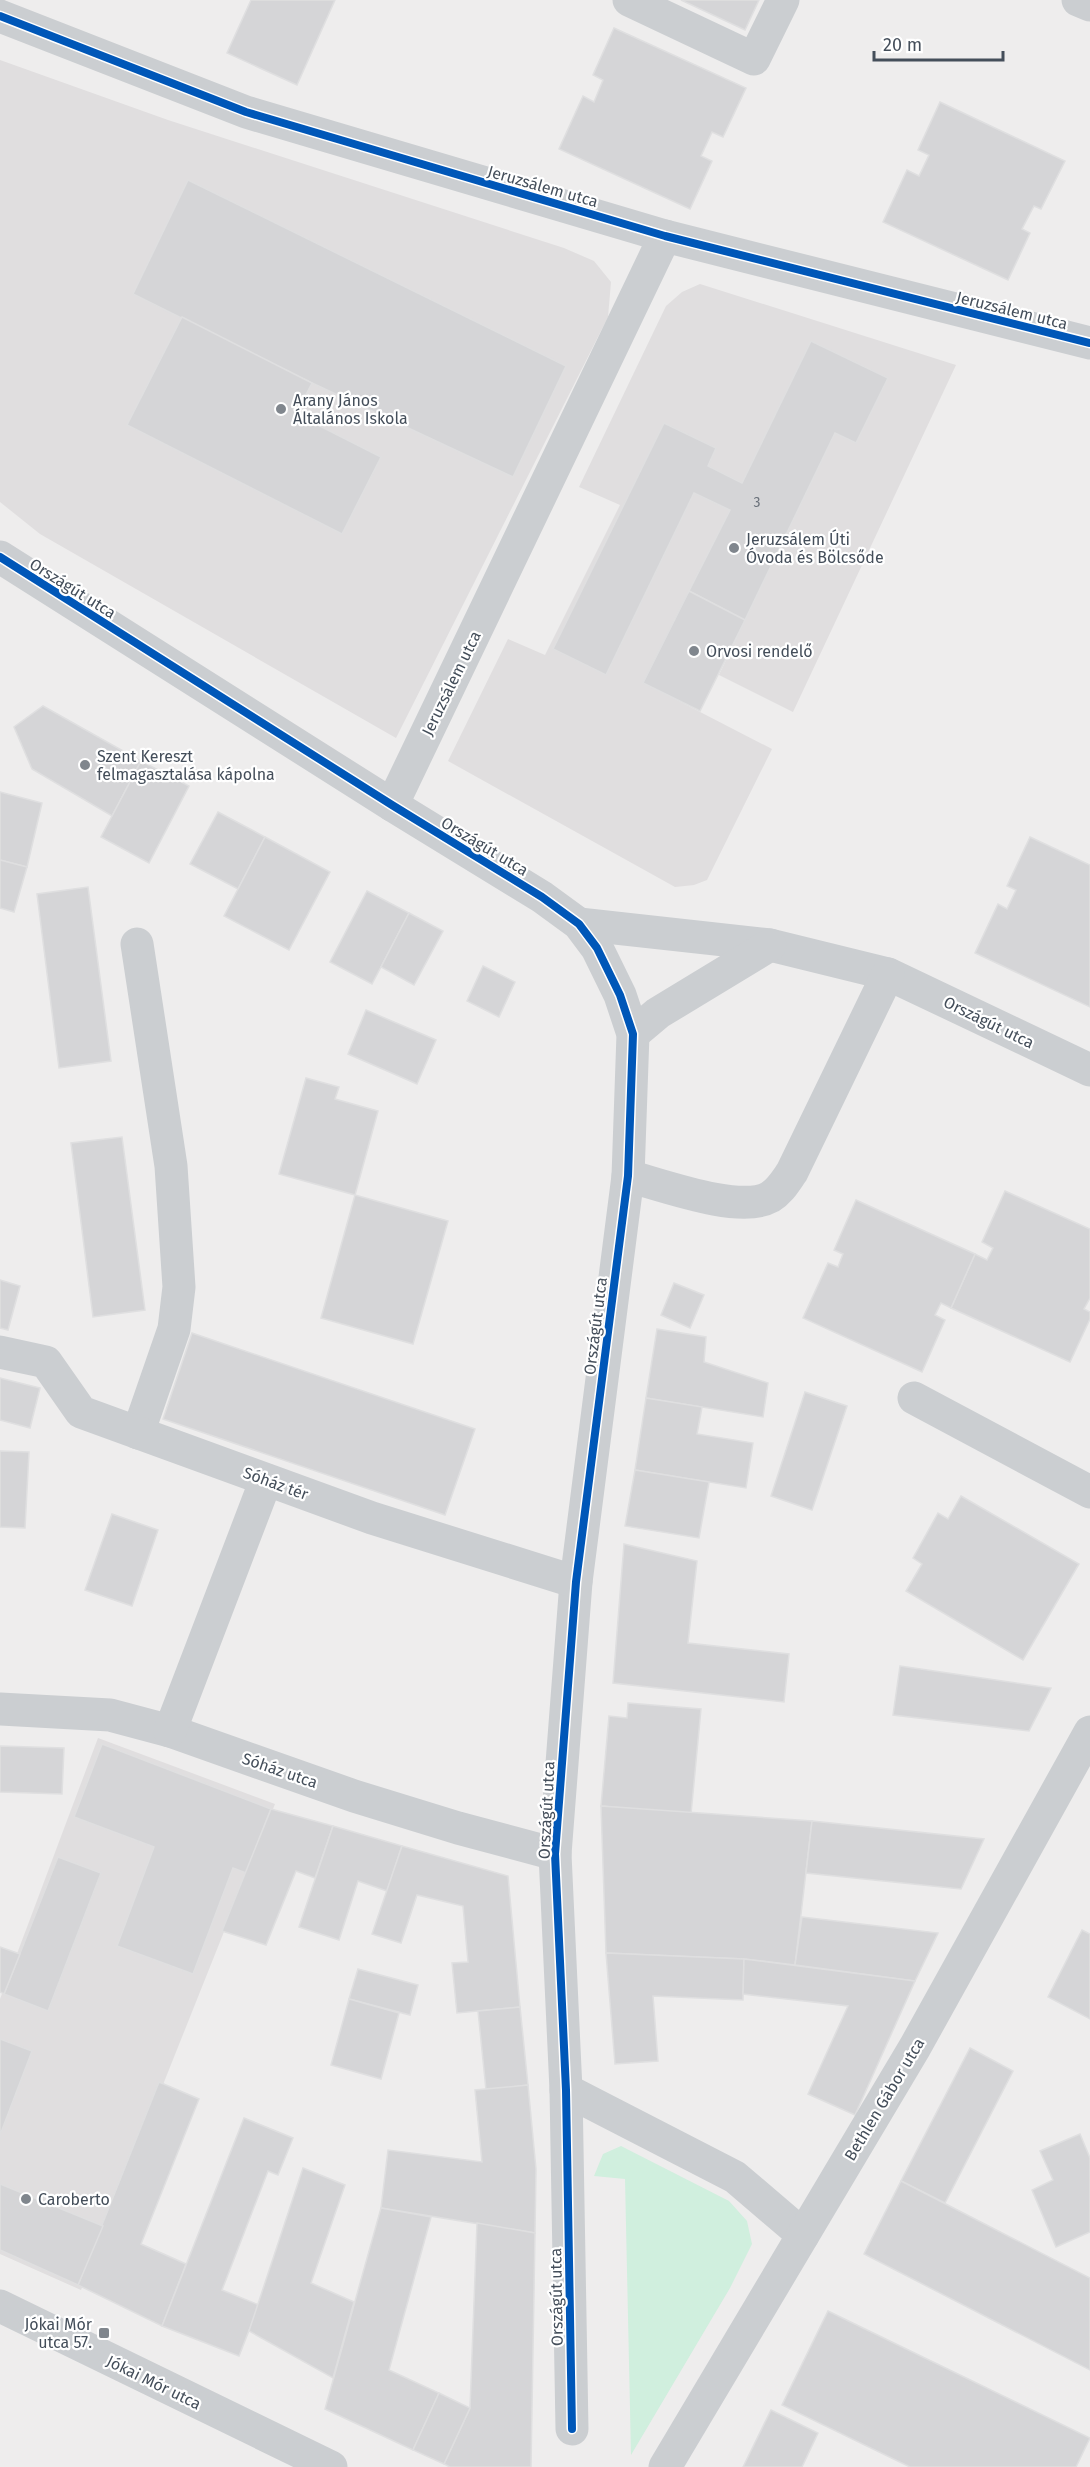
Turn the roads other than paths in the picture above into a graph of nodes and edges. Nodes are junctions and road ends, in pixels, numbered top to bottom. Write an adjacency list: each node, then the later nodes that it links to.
1 (629, 0): 2 (street)
2 (783, 0)
3 (1078, 0): 4 (street)
4 (1090, 5)
5 (0, 16): 6 (street, Jeruzsálem utca)
6 (665, 236): 7 (street, Jeruzsálem utca); 9 (street, Jeruzsálem utca)
7 (1078, 340)
8 (0, 558): 9 (street, Országút utca)
9 (392, 805): 10 (street, Országút utca)
10 (579, 924): 12 (street, Országút utca); 14 (street, Országút utca)
11 (136, 944): 19 (street)
12 (770, 945): 13 (street, Országút utca); 14 (street)
13 (888, 974): 15 (street, Országút utca); 16 (street)
14 (633, 1034): 16 (street, Országút utca)
15 (1090, 1070)
16 (628, 1176): 22 (street, Országút utca)
17 (0, 1352): 19 (street, Sóház tér)
18 (914, 1398): 21 (street)
19 (138, 1433): 20 (street, Sóház tér)
20 (266, 1480): 22 (street, Sóház tér); 24 (street)
21 (1090, 1492)
22 (576, 1582): 26 (street, Országút utca)
23 (0, 1709): 24 (street, Sóház utca)
24 (170, 1731): 26 (street, Sóház utca)
25 (1090, 1732): 28 (street, Bethlen Gábor utca)
26 (555, 1854): 27 (street, Országút utca)
27 (566, 2090): 28 (street); 30 (street, Országút utca)
28 (803, 2235): 32 (street, Bethlen Gábor utca)
29 (0, 2306): 31 (street, Jókai Mór utca)
30 (572, 2429)
31 (320, 2464)
32 (665, 2465)

